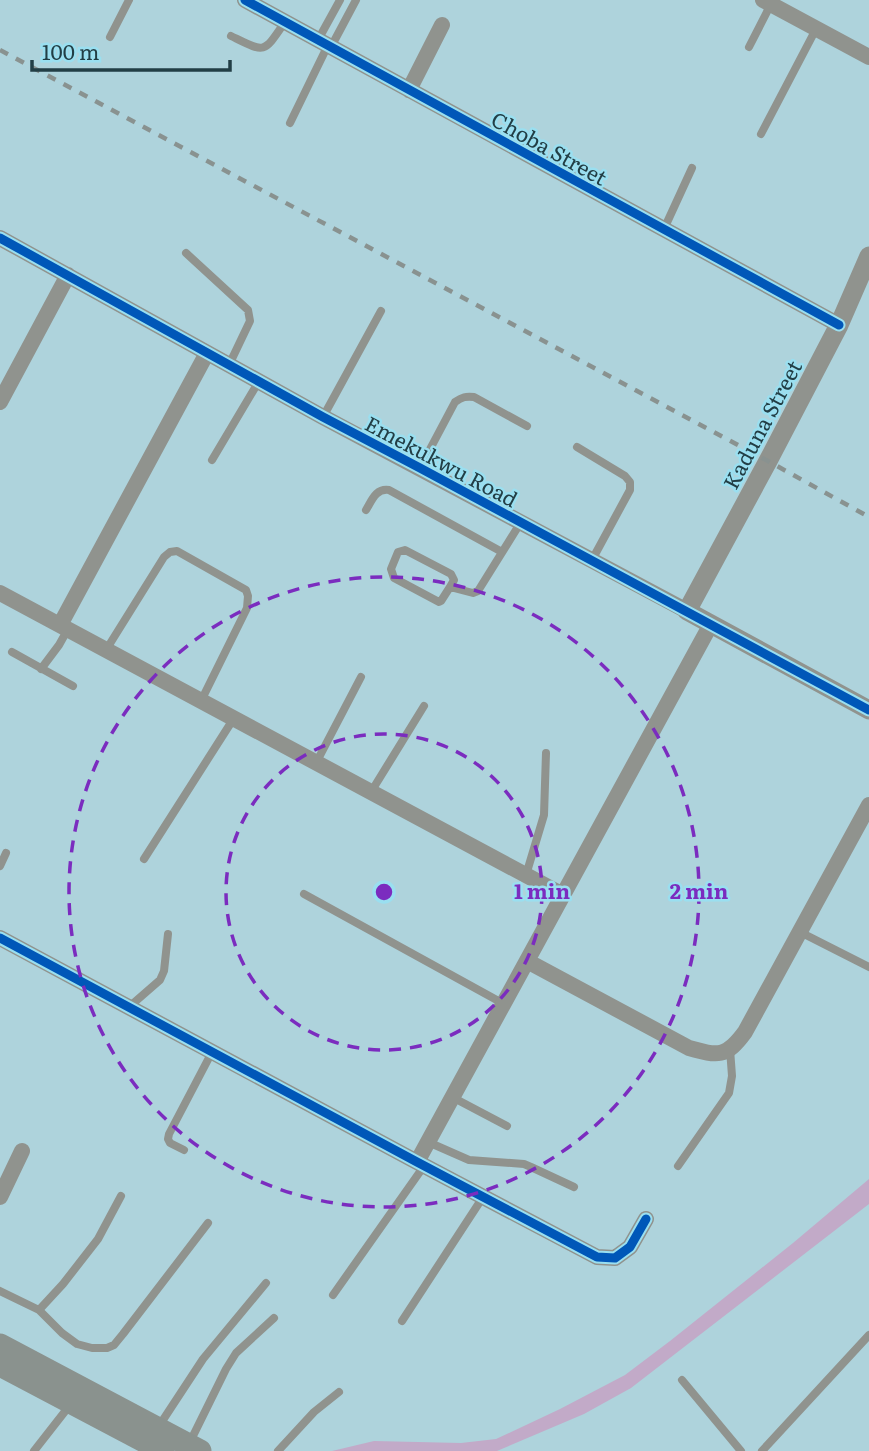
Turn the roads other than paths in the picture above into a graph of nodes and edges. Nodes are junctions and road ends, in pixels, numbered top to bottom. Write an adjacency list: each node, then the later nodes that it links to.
1 (128, 0): 10 (lane)
2 (340, 0): 11 (lane)
3 (356, 0): 11 (lane)
4 (252, 2): 6 (street, Choba Street)
5 (767, 2): 8 (street); 12 (lane)
6 (285, 22): 9 (lane); 11 (street, Choba Street)
7 (442, 25): 14 (street)
8 (816, 29): 13 (street); 16 (lane)
9 (231, 36)
10 (110, 37)
11 (325, 44): 14 (street, Choba Street); 15 (lane)
12 (749, 47)
13 (869, 57)
14 (409, 90): 18 (street, Choba Street)
15 (290, 123)
16 (761, 134)
17 (692, 168): 18 (lane)
18 (664, 229): 24 (street, Choba Street)
19 (0, 239): 22 (street, Emekukwu Road)
20 (186, 253): 26 (lane)
21 (869, 256): 24 (street, Kaduna Street)
22 (68, 275): 25 (street, Emekukwu Road); 28 (street)
23 (381, 311): 29 (lane)
24 (839, 326): 40 (street, Kaduna Street)
25 (207, 353): 26 (street, Emekukwu Road); 42 (street)
26 (229, 365): 27 (street, Emekukwu Road)
27 (259, 381): 29 (street, Emekukwu Road); 32 (lane)
28 (1, 399)
29 (323, 417): 33 (street, Emekukwu Road)
30 (527, 426): 33 (lane)
31 (577, 447): 37 (lane)
32 (212, 460)
33 (420, 468): 35 (street, Emekukwu Road)
34 (366, 510): 36 (lane)
35 (521, 522): 36 (lane); 37 (street, Emekukwu Road)
36 (502, 552): 38 (lane)
37 (592, 560): 40 (street, Emekukwu Road)
38 (450, 587): 38 (lane)
39 (0, 593): 42 (street)
40 (687, 611): 41 (street, Emekukwu Road)
41 (711, 625): 50 (street, Emekukwu Road); 61 (street)
42 (64, 627): 43 (street); 45 (lane)
43 (106, 650): 48 (street); 48 (lane)
44 (12, 652): 45 (lane)
45 (41, 668): 47 (lane)
46 (361, 677): 53 (lane)
47 (73, 686)
48 (201, 701): 51 (street)
49 (424, 706): 54 (lane)
50 (869, 710)
51 (234, 718): 53 (street); 57 (lane)
52 (546, 753): 59 (lane)
53 (317, 763): 54 (street)
54 (371, 792): 59 (street)
55 (869, 805): 62 (street)
56 (6, 853): 58 (lane)
57 (144, 859)
58 (0, 866)
59 (526, 875): 61 (street)
60 (304, 894): 67 (lane)
61 (563, 895): 65 (street)
62 (800, 932): 66 (lane); 69 (street)
63 (168, 934): 68 (lane)
64 (0, 938): 68 (street)
65 (527, 961): 67 (street); 69 (street)
66 (869, 967)
67 (503, 1004): 71 (street)
68 (129, 1007): 70 (street)
69 (730, 1049): 77 (lane)
70 (212, 1052): 74 (lane); 76 (street)
71 (452, 1097): 72 (lane); 73 (street)
72 (507, 1126)
73 (428, 1142): 76 (street); 78 (lane)
74 (184, 1150)
75 (22, 1151): 80 (street)
76 (420, 1164): 81 (street); 86 (lane)
77 (678, 1166)
78 (574, 1187)
79 (121, 1196): 87 (lane)
80 (0, 1197)
81 (483, 1197): 82 (street); 89 (lane)
82 (646, 1219)
83 (208, 1223): 87 (lane)
84 (266, 1283): 96 (lane)
85 (0, 1291): 87 (lane)
86 (333, 1295)
87 (39, 1310)
88 (274, 1318): 97 (lane)
89 (402, 1321)
90 (869, 1335): 102 (lane)
91 (0, 1345): 96 (main road)
92 (0, 1365): 95 (main road)
93 (682, 1380): 101 (lane)
94 (340, 1392): 100 (lane)
95 (72, 1403): 98 (lane); 99 (main road)
96 (157, 1428): 97 (main road)
97 (194, 1448)
98 (34, 1451)
99 (163, 1451)
100 (278, 1451)
101 (741, 1451)
102 (762, 1451)

